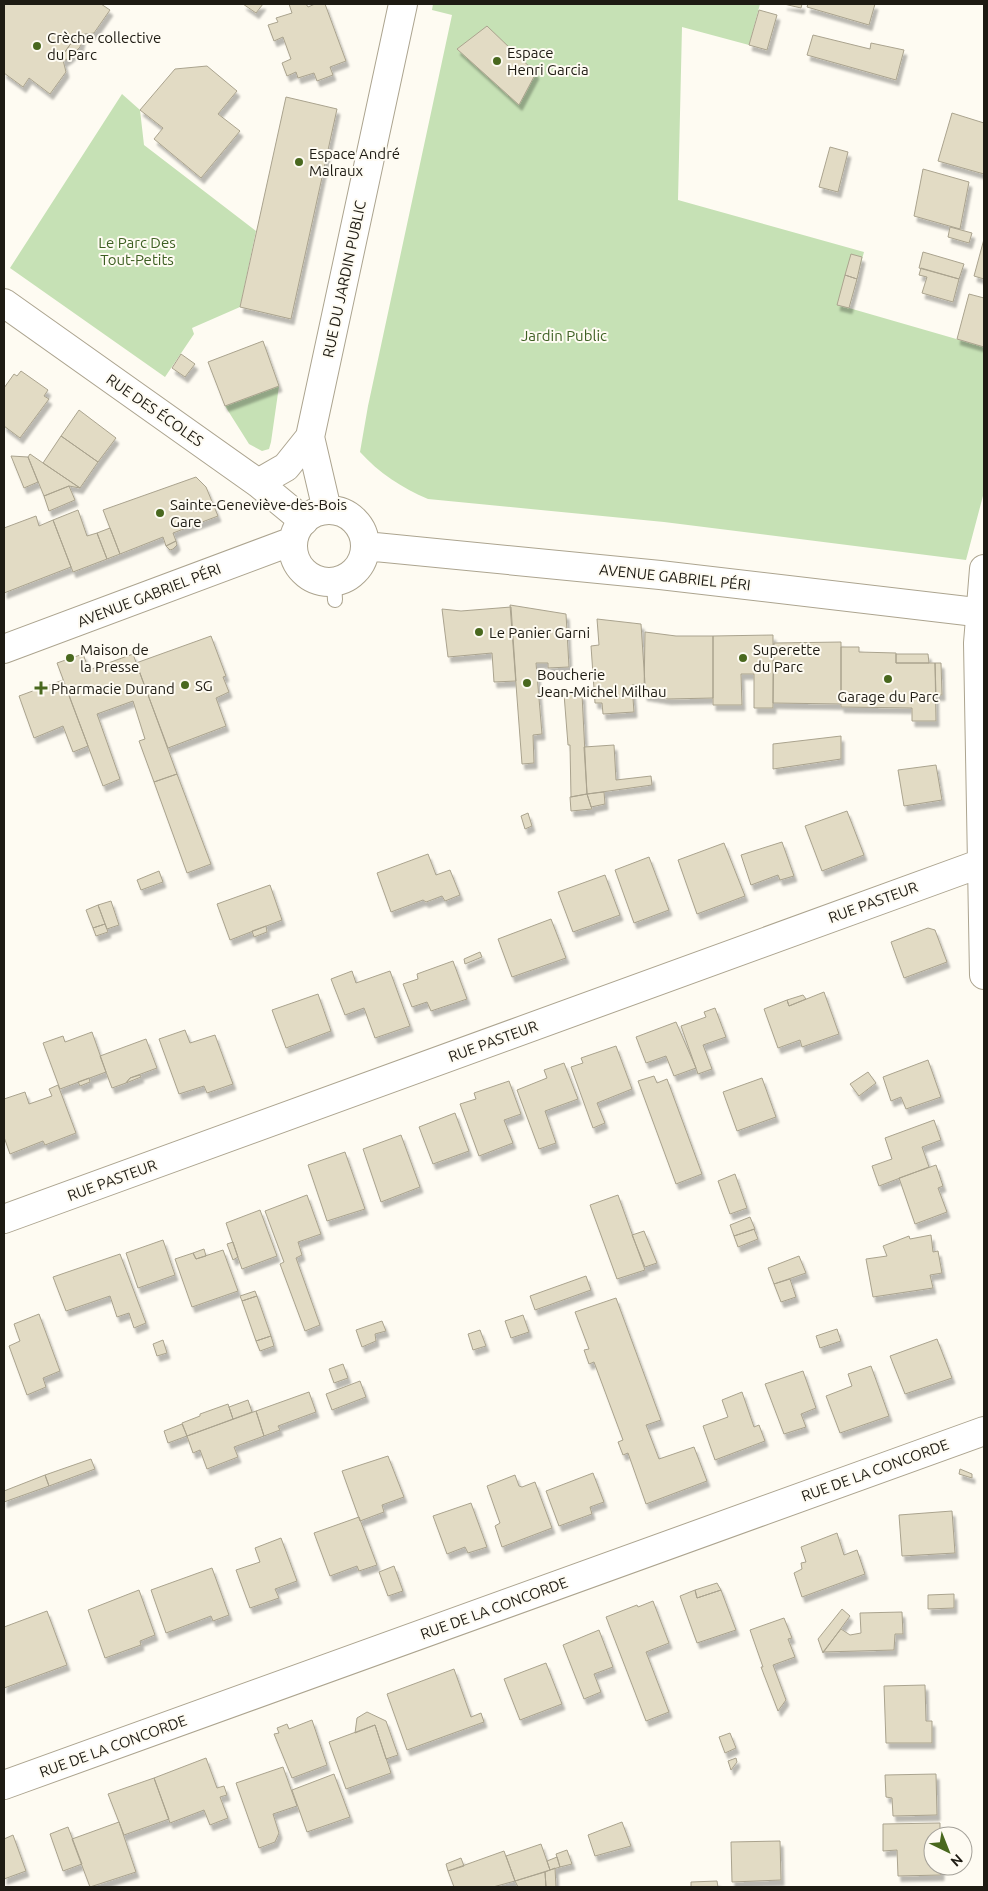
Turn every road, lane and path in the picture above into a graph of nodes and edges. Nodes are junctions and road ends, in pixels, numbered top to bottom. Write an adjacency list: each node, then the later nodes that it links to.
1 (403, 4): 3 (street, RUE DU JARDIN PUBLIC)
2 (4, 303): 4 (street, RUE DES ÉCOLES)
3 (310, 437): 4 (street, RUE DU JARDIN PUBLIC); 5 (street, RUE DU JARDIN PUBLIC)
4 (258, 483): 5 (street, RUE DES ÉCOLES)
5 (308, 524): 6 (street); 6 (street); 9 (street, AVENUE GABRIEL PÉRI)
6 (365, 546): 8 (street, AVENUE GABRIEL PÉRI)
7 (984, 569): 8 (street)
8 (983, 613): 10 (street)
9 (4, 649)
10 (982, 863): 11 (street); 12 (street, RUE PASTEUR)
11 (984, 976)
12 (4, 1219)
13 (984, 1431): 14 (street, RUE DE LA CONCORDE)
14 (4, 1785)

